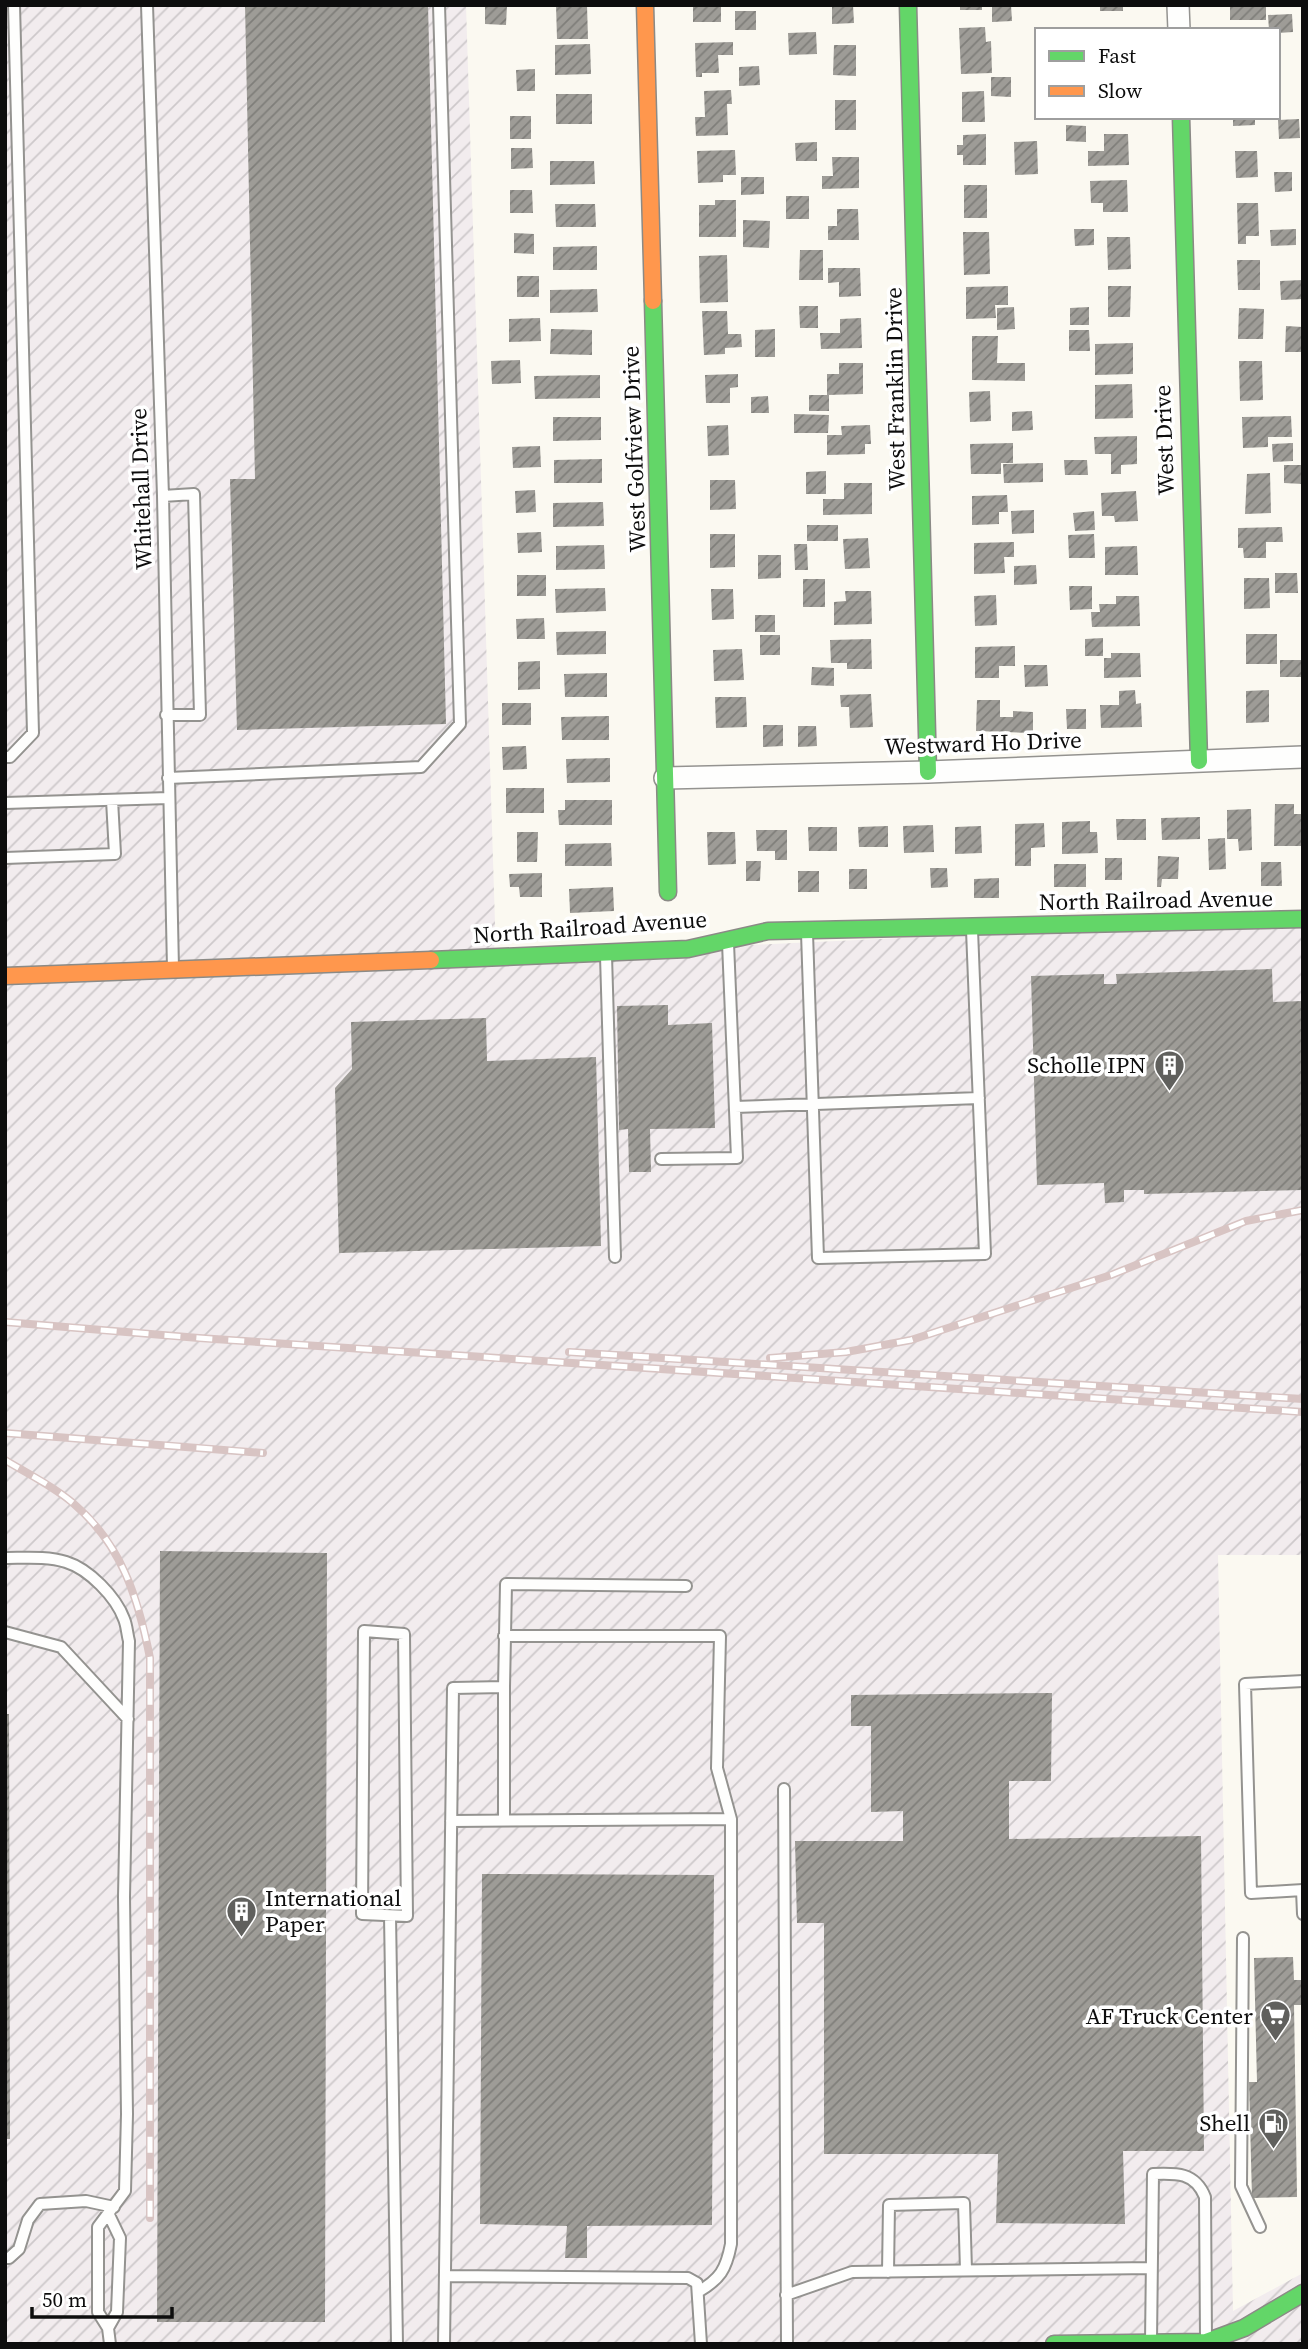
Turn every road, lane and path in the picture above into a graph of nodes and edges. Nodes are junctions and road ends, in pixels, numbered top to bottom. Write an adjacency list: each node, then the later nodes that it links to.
1 (14, 5): 11 (lane)
2 (147, 5): 9 (lane, Whitehall Drive)
3 (439, 5): 15 (lane)
4 (645, 5): 16 (street, West Golfview Drive)
5 (908, 5): 14 (street, West Franklin Drive)
6 (1178, 5): 7 (street)
7 (1179, 28)
8 (1181, 119): 13 (street, West Drive)
9 (163, 496): 10 (lane, Whitehall Drive); 10 (lane)
10 (166, 715): 15 (lane, Whitehall Drive)
11 (5, 757)
12 (1303, 757): 13 (street, Westward Ho Drive)
13 (1199, 761): 14 (street, Westward Ho Drive)
14 (928, 772): 16 (street, Westward Ho Drive)
15 (168, 778): 17 (lane, Whitehall Drive)
16 (665, 778): 21 (street, West Golfview Drive)
17 (169, 798): 18 (lane); 27 (lane, Whitehall Drive)
18 (111, 800): 19 (lane); 20 (lane)
19 (5, 803)
20 (5, 858)
21 (668, 892)
22 (1303, 919): 23 (street, North Railroad Avenue)
23 (971, 926): 24 (street, North Railroad Avenue); 29 (lane)
24 (807, 930): 25 (street, North Railroad Avenue); 30 (lane)
25 (728, 940): 26 (street, North Railroad Avenue); 31 (lane)
26 (606, 953): 27 (street, North Railroad Avenue); 33 (lane)
27 (174, 971): 28 (street, North Railroad Avenue)
28 (5, 976)
29 (979, 1098): 30 (lane); 30 (lane)
30 (813, 1103): 31 (lane)
31 (735, 1107): 32 (lane)
32 (661, 1159)
33 (615, 1257)
34 (5, 1558): 40 (lane)
35 (686, 1586): 37 (lane)
36 (5, 1632): 40 (lane)
37 (504, 1636): 39 (lane); 42 (lane)
38 (1303, 1681): 45 (lane)
39 (504, 1687): 43 (lane); 44 (lane)
40 (128, 1719): 49 (lane)
41 (783, 1789): 60 (lane)
42 (731, 1819): 43 (lane); 58 (lane)
43 (504, 1820): 44 (lane)
44 (451, 1821): 55 (lane)
45 (1302, 1890): 46 (lane)
46 (1303, 1914)
47 (390, 1916): 47 (lane); 65 (lane)
48 (1243, 1938): 50 (lane)
49 (112, 2211): 51 (lane); 56 (lane); 57 (lane)
50 (1260, 2227)
51 (5, 2258)
52 (1151, 2268): 53 (lane); 62 (lane); 63 (lane)
53 (966, 2270): 54 (lane); 54 (lane)
54 (888, 2272): 60 (lane)
55 (445, 2276): 58 (lane); 66 (lane)
56 (99, 2280): 57 (lane); 61 (lane)
57 (118, 2280): 61 (lane)
58 (698, 2292): 67 (lane)
59 (1303, 2293): 62 (street)
60 (786, 2295): 68 (lane)
61 (108, 2328): 64 (lane)
62 (1206, 2342): 63 (street)
63 (1151, 2343): 69 (street)
64 (110, 2344)
65 (397, 2344)
66 (444, 2344)
67 (701, 2344)
68 (787, 2344)
69 (1054, 2344)

